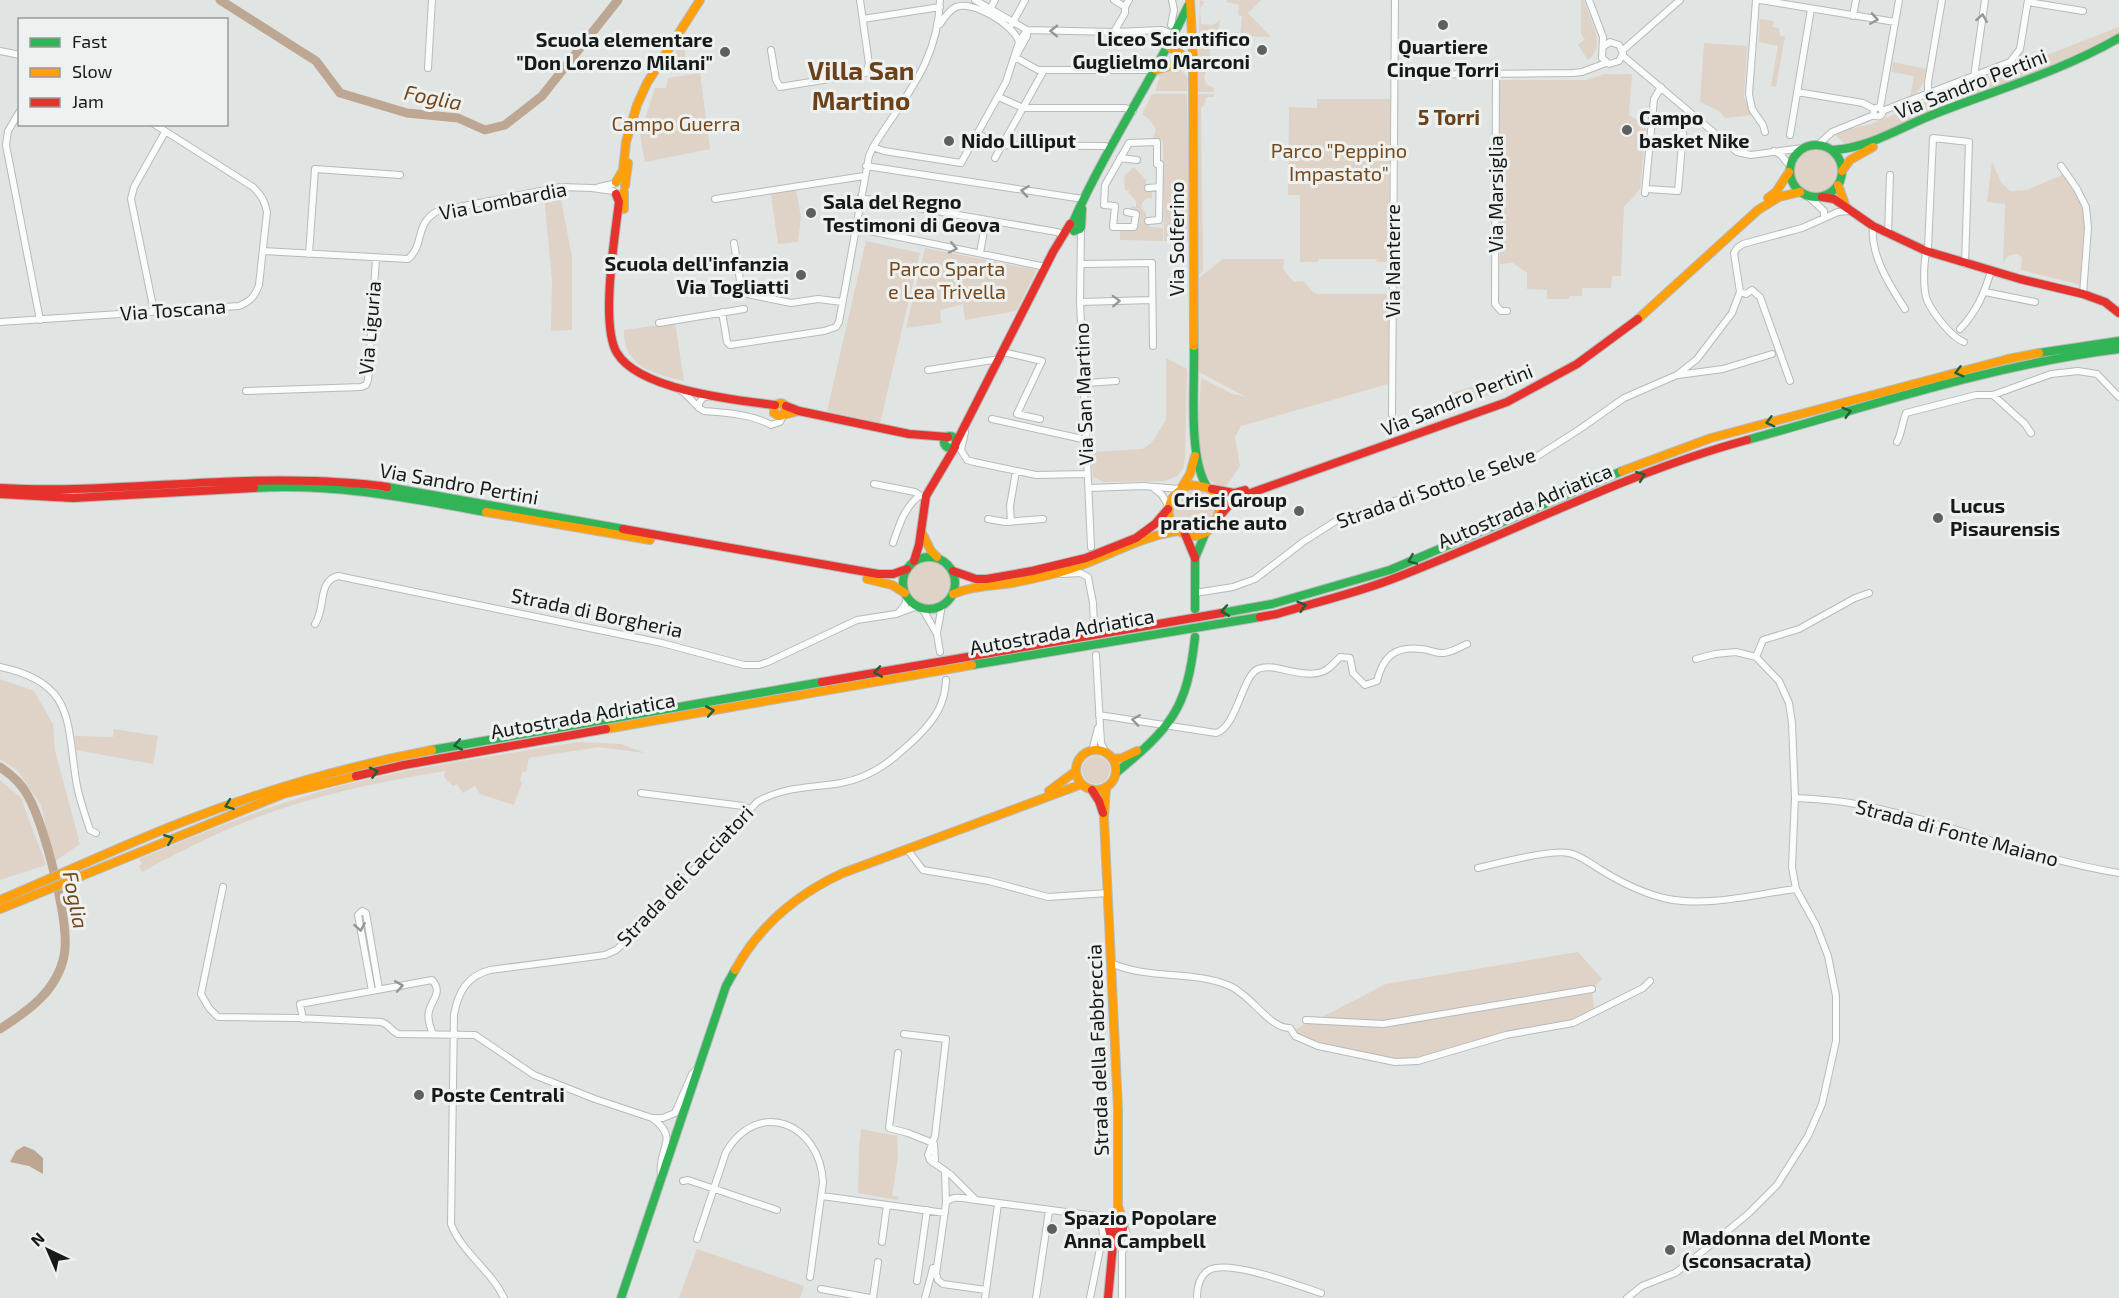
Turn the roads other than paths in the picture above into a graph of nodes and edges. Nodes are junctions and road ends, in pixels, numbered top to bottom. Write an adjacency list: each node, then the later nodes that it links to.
1 (432, 0): 55 (street)
2 (700, 0): 96 (main road)
3 (860, 0): 28 (street)
4 (975, 0): 25 (street)
5 (994, 0): 25 (street)
6 (1025, 0): 32 (street)
7 (1114, 0): 23 (street)
8 (1129, 0): 23 (street)
9 (1172, 0): 33 (street)
10 (1190, 0): 29 (main road, Via Solferino); 37 (main road)
11 (1195, 0): 29 (main road, Via Solferino)
12 (1395, 0): 60 (street, Via Nanterre)
13 (1589, 0): 31 (street)
14 (1680, 0): 43 (street)
15 (1758, 0): 24 (street); 73 (street)
16 (1856, 0): 27 (street)
17 (1899, 0): 30 (street)
18 (1942, 0): 65 (street)
19 (1985, 0): 61 (street, one-way to 19)
20 (2028, 1): 26 (street); 61 (street)
21 (941, 2): 22 (street); 28 (street); 34 (street)
22 (956, 7): 25 (street); 34 (street)
23 (1125, 7): 36 (street)
24 (1811, 9): 27 (street); 64 (street)
25 (989, 11): 32 (street)
26 (2083, 11)
27 (1853, 16): 30 (street, one-way to 30)
28 (863, 19): 44 (street)
29 (1192, 22): 48 (main road, Via Solferino)
30 (1895, 22): 68 (street)
31 (1598, 24): 41 (street); 43 (street)
32 (1012, 25): 35 (street); 39 (street)
33 (1171, 25)
34 (938, 27): 79 (street)
35 (1027, 30): 36 (street, one-way to 35); 39 (street); 50 (street)
36 (1114, 32): 37 (street)
37 (1175, 35): 42 (main road)
38 (2119, 38): 82 (main road, Via Sandro Pertini)
39 (1019, 42): 50 (street)
40 (2119, 44): 90 (main road, Via Sandro Pertini)
41 (1604, 46): 43 (street); 49 (street)
42 (1169, 47): 46 (main road); 57 (main road)
43 (1620, 48): 52 (street); 54 (street)
44 (771, 50)
45 (0, 51): 47 (street)
46 (1181, 54)
47 (18, 55)
48 (1193, 55): 53 (main road); 62 (main road, Via Solferino)
49 (1601, 55): 51 (street); 58 (street)
50 (1015, 57): 56 (street); 75 (street)
51 (1606, 63): 52 (street); 58 (street)
52 (1616, 63): 54 (street)
53 (1177, 66): 57 (main road); 62 (main road)
54 (1635, 66): 63 (street)
55 (428, 68)
56 (1044, 70): 57 (street); 67 (street)
57 (1156, 70): 69 (main road)
58 (1582, 72): 59 (street)
59 (1496, 74): 60 (street); 134 (street, Via Marsiglia)
60 (1394, 75): 162 (street, Via Nanterre)
61 (1974, 77): 65 (street)
62 (1193, 80): 169 (main road, Via Solferino)
63 (1660, 87): 74 (street); 83 (street)
64 (1797, 92): 68 (street); 76 (street)
65 (1928, 94): 68 (street)
66 (1001, 98): 67 (street)
67 (1023, 108): 69 (street); 78 (street)
68 (1877, 110): 77 (street)
69 (1133, 111): 80 (main road)
70 (18, 114): 137 (street)
71 (157, 126): 72 (street, Via Toscana)
72 (165, 132): 115 (street, Via Toscana); 133 (street)
73 (1765, 132)
74 (1683, 133)
75 (977, 134): 78 (street); 79 (street)
76 (1790, 135)
77 (1819, 144): 81 (main road); 82 (main road)
78 (1002, 146): 80 (street); 84 (street)
79 (873, 147): 87 (street)
80 (1112, 148): 85 (main road)
81 (1803, 148): 83 (street); 89 (main road)
82 (1833, 150): 90 (main road)
83 (1774, 151): 89 (street)
84 (995, 158)
85 (1114, 160): 86 (street); 95 (street); 103 (main road); 105 (street)
86 (1137, 160)
87 (866, 166): 93 (street); 103 (street, one-way to 87)
88 (2061, 166): 126 (street)
89 (1790, 169): 98 (main road); 174 (main road, Via Sandro Pertini)
90 (1842, 171): 94 (main road)
91 (400, 175): 117 (street)
92 (1890, 175): 112 (street)
93 (864, 176): 101 (street); 102 (street)
94 (1838, 185): 100 (main road); 104 (main road)
95 (1160, 187): 97 (street); 108 (street)
96 (618, 188): 119 (street, Via Lombardia); 154 (main road)
97 (1148, 188)
98 (1800, 192): 99 (main road); 181 (main road, Via Sandro Pertini)
99 (1809, 197): 100 (main road); 106 (street)
100 (1822, 197): 104 (main road)
101 (860, 198): 107 (street); 111 (street)
102 (715, 199)
103 (1083, 199): 109 (main road)
104 (1847, 209): 106 (street); 110 (main road)
105 (1127, 212)
106 (1824, 218): 124 (street)
107 (986, 220): 113 (street); 118 (street)
108 (1148, 221)
109 (1076, 226): 113 (main road); 120 (street, Via San Martino)
110 (1873, 226): 112 (main road); 132 (street)
111 (855, 228): 118 (street, one-way to 118); 128 (street)
112 (1888, 234): 116 (main road)
113 (1064, 235): 122 (main road)
114 (734, 243): 128 (street)
115 (263, 251): 117 (street, Via Lombardia); 133 (street, Via Toscana)
116 (1926, 251): 121 (main road); 121 (street); 142 (street)
117 (309, 254): 119 (street, Via Lombardia)
118 (980, 254): 122 (street)
119 (376, 258): 155 (street, Via Liguria)
120 (1081, 264): 127 (street); 129 (street, Via San Martino)
121 (1965, 264): 123 (main road)
122 (1046, 267): 146 (main road)
123 (1991, 271): 125 (street); 126 (main road)
124 (1740, 292): 147 (street, Strada di Sotto le Selve); 152 (street)
125 (1985, 292): 130 (street); 140 (street)
126 (2084, 294): 136 (main road)
127 (1152, 300): 129 (street, one-way to 127); 143 (street)
128 (842, 302): 135 (street)
129 (1080, 302): 153 (street, Via San Martino)
130 (2035, 302)
131 (744, 309): 135 (street)
132 (1905, 309)
133 (154, 311): 137 (street, Via Toscana)
134 (1504, 311)
135 (722, 312): 139 (street)
136 (2119, 313)
137 (40, 320): 138 (street, Via Toscana)
138 (0, 322)
139 (659, 323)
140 (1960, 329)
141 (2119, 341): 232 (main road, Autostrada Adriatica, one-way to 232)
142 (1964, 342)
143 (1153, 346)
144 (2119, 349): 232 (main road, Autostrada Adriatica, one-way to 144)
145 (1772, 354): 149 (street)
146 (1002, 356): 148 (street); 161 (main road); 164 (street)
147 (1688, 368): 149 (street); 150 (street, Strada di Sotto le Selve)
148 (928, 370)
149 (1700, 373): 150 (street)
150 (1677, 375): 196 (street, Strada di Sotto le Selve)
151 (1116, 381): 153 (street)
152 (1790, 381)
153 (1084, 383): 166 (street, Via San Martino)
154 (674, 387): 156 (main road); 159 (street)
155 (246, 391)
156 (714, 394): 159 (street); 160 (main road)
157 (1993, 394): 158 (street); 165 (street); 167 (street)
158 (2119, 397)
159 (699, 408): 160 (street)
160 (780, 411): 168 (main road)
161 (971, 413): 168 (main road); 170 (street)
162 (1392, 414)
163 (992, 419): 166 (street)
164 (1040, 419)
165 (2031, 433)
166 (1087, 440): 171 (street, Via San Martino)
167 (1897, 441)
168 (950, 443): 179 (main road)
169 (1195, 456): 174 (main road, Via Solferino); 176 (main road, Via Solferino)
170 (1017, 471): 171 (street); 184 (street)
171 (1087, 474): 177 (street, Via San Martino)
172 (874, 484): 179 (street)
173 (1152, 486): 176 (street); 177 (street); 180 (street)
174 (1209, 487): 176 (main road, Via Sandro Pertini); 181 (main road)
175 (0, 488): 193 (main road, Via Sandro Pertini)
176 (1181, 488): 180 (main road)
177 (1089, 489): 189 (street, Via San Martino)
178 (0, 494): 199 (main road, Via Sandro Pertini)
179 (922, 497): 185 (main road); 188 (street)
180 (1168, 508): 186 (main road); 194 (main road)
181 (1219, 517): 187 (main road, Via Sandro Pertini)
182 (988, 519): 184 (street)
183 (1042, 519): 184 (street)
184 (1011, 522)
185 (921, 530): 190 (main road); 192 (main road)
186 (1182, 533): 187 (main road); 191 (main road); 195 (main road)
187 (1204, 534): 191 (main road)
188 (892, 543)
189 (1091, 547)
190 (937, 558): 192 (main road); 194 (main road)
191 (1195, 558): 196 (main road)
192 (914, 561): 193 (main road)
193 (907, 568): 199 (main road)
194 (953, 570): 198 (main road)
195 (1055, 574): 198 (main road); 205 (street)
196 (1195, 593): 202 (main road)
197 (1869, 593): 211 (street)
198 (953, 594): 200 (main road)
199 (906, 595): 201 (main road, Via Sandro Pertini); 203 (street)
200 (942, 605): 201 (main road); 206 (street)
201 (920, 607): 203 (street, Strada di Borgheria); 206 (street)
202 (1195, 609)
203 (896, 614): 204 (street, Strada di Borgheria)
204 (315, 624)
205 (1094, 626)
206 (937, 634): 209 (street)
207 (1195, 637): 216 (main road)
208 (1467, 644): 216 (street)
209 (940, 652)
210 (1096, 656): 215 (street)
211 (1756, 657): 212 (street); 226 (street)
212 (1696, 659)
213 (0, 667): 230 (street)
214 (946, 680): 228 (street, Strada dei Cacciatori)
215 (1100, 716): 216 (street, one-way to 215); 218 (street); 219 (street)
216 (1170, 724): 217 (main road)
217 (1148, 746): 219 (main road); 221 (main road)
218 (1092, 751): 219 (main road); 220 (main road)
219 (1109, 756): 221 (main road)
220 (1076, 771): 222 (main road); 227 (main road)
221 (1116, 774): 223 (main road)
222 (1082, 784): 224 (main road); 227 (main road)
223 (1106, 787): 224 (main road); 229 (main road, Strada della Fabbreccia)
224 (1092, 790): 229 (main road, Strada della Fabbreccia)
225 (641, 793): 228 (street)
226 (1795, 798): 234 (street, Strada di Fonte Maiano); 236 (street)
227 (1024, 805): 231 (main road)
228 (749, 809): 248 (street, Strada dei Cacciatori)
229 (1104, 818): 237 (main road, Strada della Fabbreccia)
230 (96, 833)
231 (907, 849): 237 (street); 250 (main road)
232 (113, 857): 238 (main road, Autostrada Adriatica); 239 (main road, Autostrada Adriatica)
233 (1478, 868): 236 (street)
234 (2119, 873)
235 (223, 887): 244 (street)
236 (1796, 889): 287 (street)
237 (1108, 893): 240 (main road, Strada della Fabbreccia)
238 (0, 900)
239 (0, 909)
240 (1111, 963): 241 (street); 267 (main road, Strada della Fabbreccia)
241 (1650, 981)
242 (1592, 989): 245 (street)
243 (375, 990): 243 (street, one-way to 243); 244 (street); 246 (street, one-way to 246)
244 (303, 1018): 246 (street)
245 (1306, 1020)
246 (433, 1034): 248 (street)
247 (904, 1034): 252 (street)
248 (453, 1035): 251 (street); 277 (street, Strada dei Cacciatori)
249 (898, 1053): 252 (street)
250 (698, 1068): 251 (street); 254 (main road)
251 (652, 1118): 254 (street)
252 (933, 1143): 253 (street)
253 (945, 1170): 258 (street); 259 (street)
254 (661, 1178): 278 (main road)
255 (683, 1181): 256 (street)
256 (714, 1189): 257 (street); 262 (street); 268 (street)
257 (822, 1196): 261 (street); 272 (street)
258 (976, 1200): 259 (street); 260 (street)
259 (946, 1203): 265 (street)
260 (998, 1204): 264 (street); 275 (street)
261 (887, 1205): 263 (street); 269 (street)
262 (777, 1210)
263 (927, 1210): 265 (street); 273 (street)
264 (1049, 1211): 266 (street); 282 (street)
265 (945, 1213): 270 (street)
266 (1094, 1216): 267 (street); 267 (street)
267 (1115, 1226): 283 (street); 284 (main road); 285 (street)
268 (697, 1239)
269 (882, 1242)
270 (939, 1253): 275 (street); 280 (street)
271 (879, 1262): 279 (street)
272 (810, 1278)
273 (917, 1281)
274 (821, 1289): 279 (street)
275 (986, 1290): 281 (street)
276 (1321, 1293): 286 (street)
277 (504, 1298)
278 (621, 1298)
279 (872, 1298)
280 (925, 1298)
281 (985, 1298)
282 (1036, 1298)
283 (1090, 1298)
284 (1108, 1298)
285 (1122, 1298)
286 (1197, 1298)
287 (1627, 1298)

